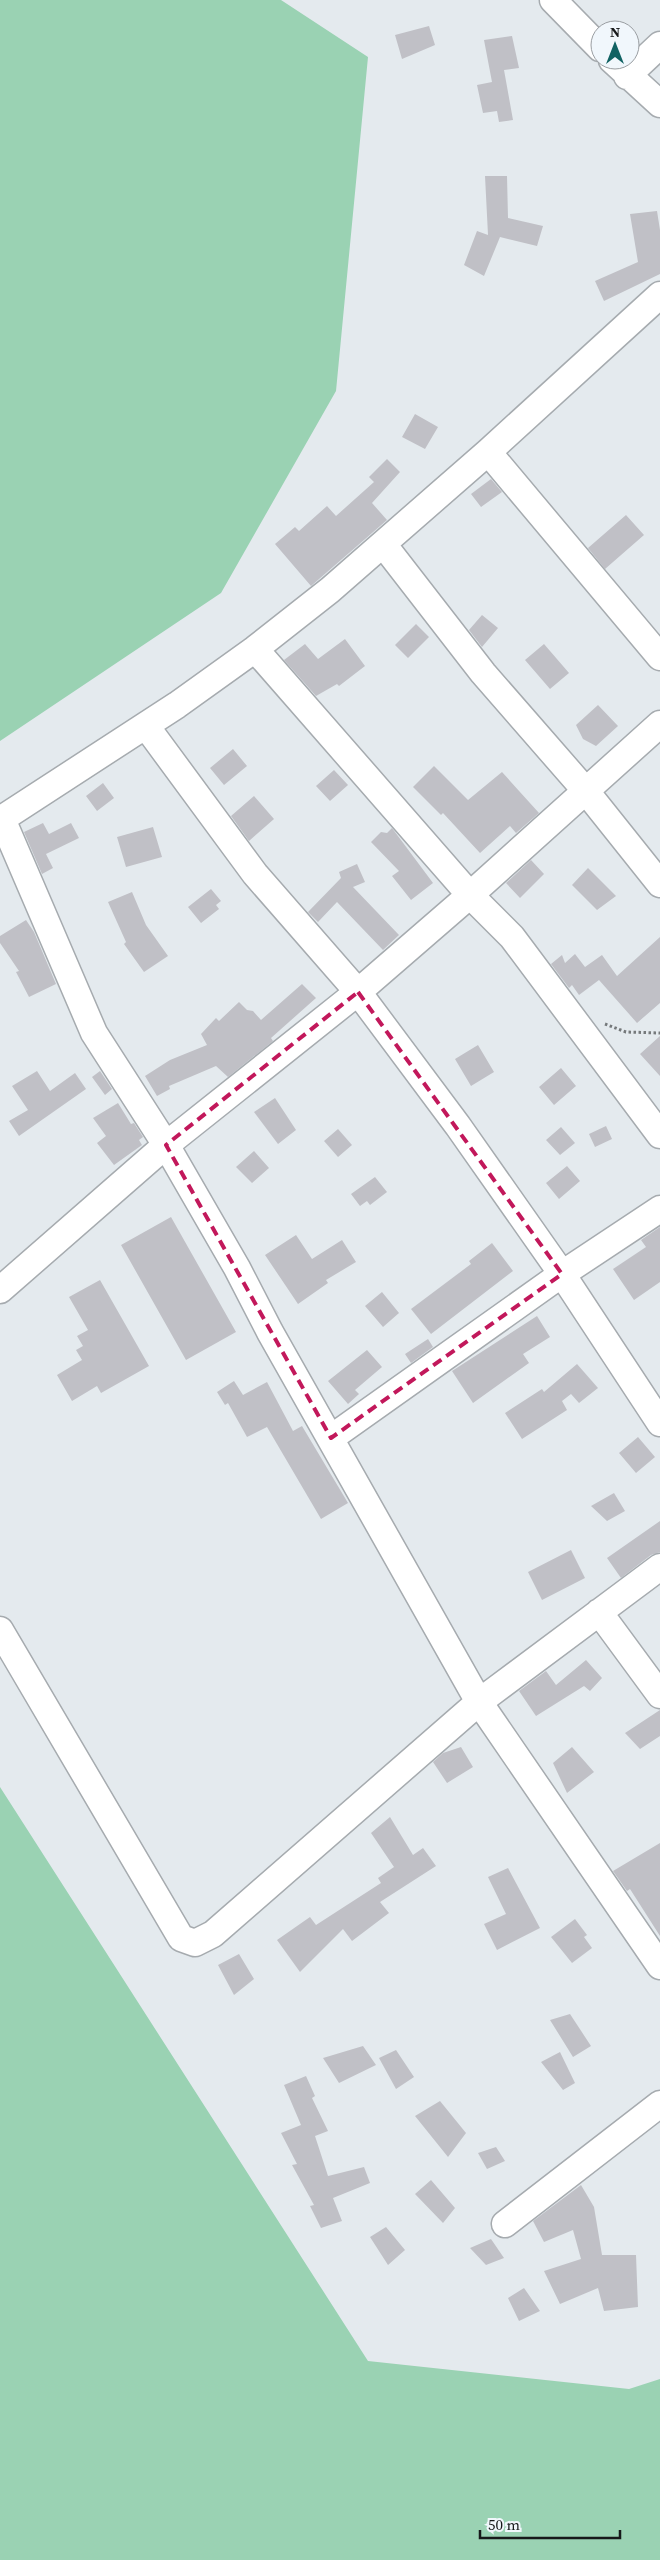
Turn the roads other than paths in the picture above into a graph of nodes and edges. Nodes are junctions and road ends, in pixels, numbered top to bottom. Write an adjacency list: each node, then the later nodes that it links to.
1 (553, 0): 2 (street)
2 (590, 38)
3 (660, 45): 4 (street)
4 (640, 56)
5 (621, 70): 6 (street)
6 (660, 104)
7 (660, 295): 8 (street)
8 (488, 452): 9 (street); 11 (street)
9 (383, 544): 10 (street); 14 (street)
10 (255, 649): 13 (street); 17 (street)
11 (660, 657)
12 (660, 724): 14 (street)
13 (146, 726): 15 (street); 18 (street)
14 (585, 790): 16 (street); 17 (street)
15 (1, 819): 20 (street)
16 (660, 884)
17 (470, 896): 18 (street); 19 (street)
18 (358, 992): 20 (street); 22 (street)
19 (660, 1135)
20 (166, 1145): 23 (street); 25 (street)
21 (660, 1209): 22 (street)
22 (562, 1274): 24 (street); 25 (street)
23 (0, 1290)
24 (660, 1422)
25 (331, 1438): 30 (street)
26 (660, 1567): 27 (street)
27 (600, 1612): 29 (street); 30 (street)
28 (0, 1630): 30 (street)
29 (660, 1695)
30 (479, 1702): 31 (street)
31 (660, 1966)
32 (660, 2104): 33 (street)
33 (505, 2224)

